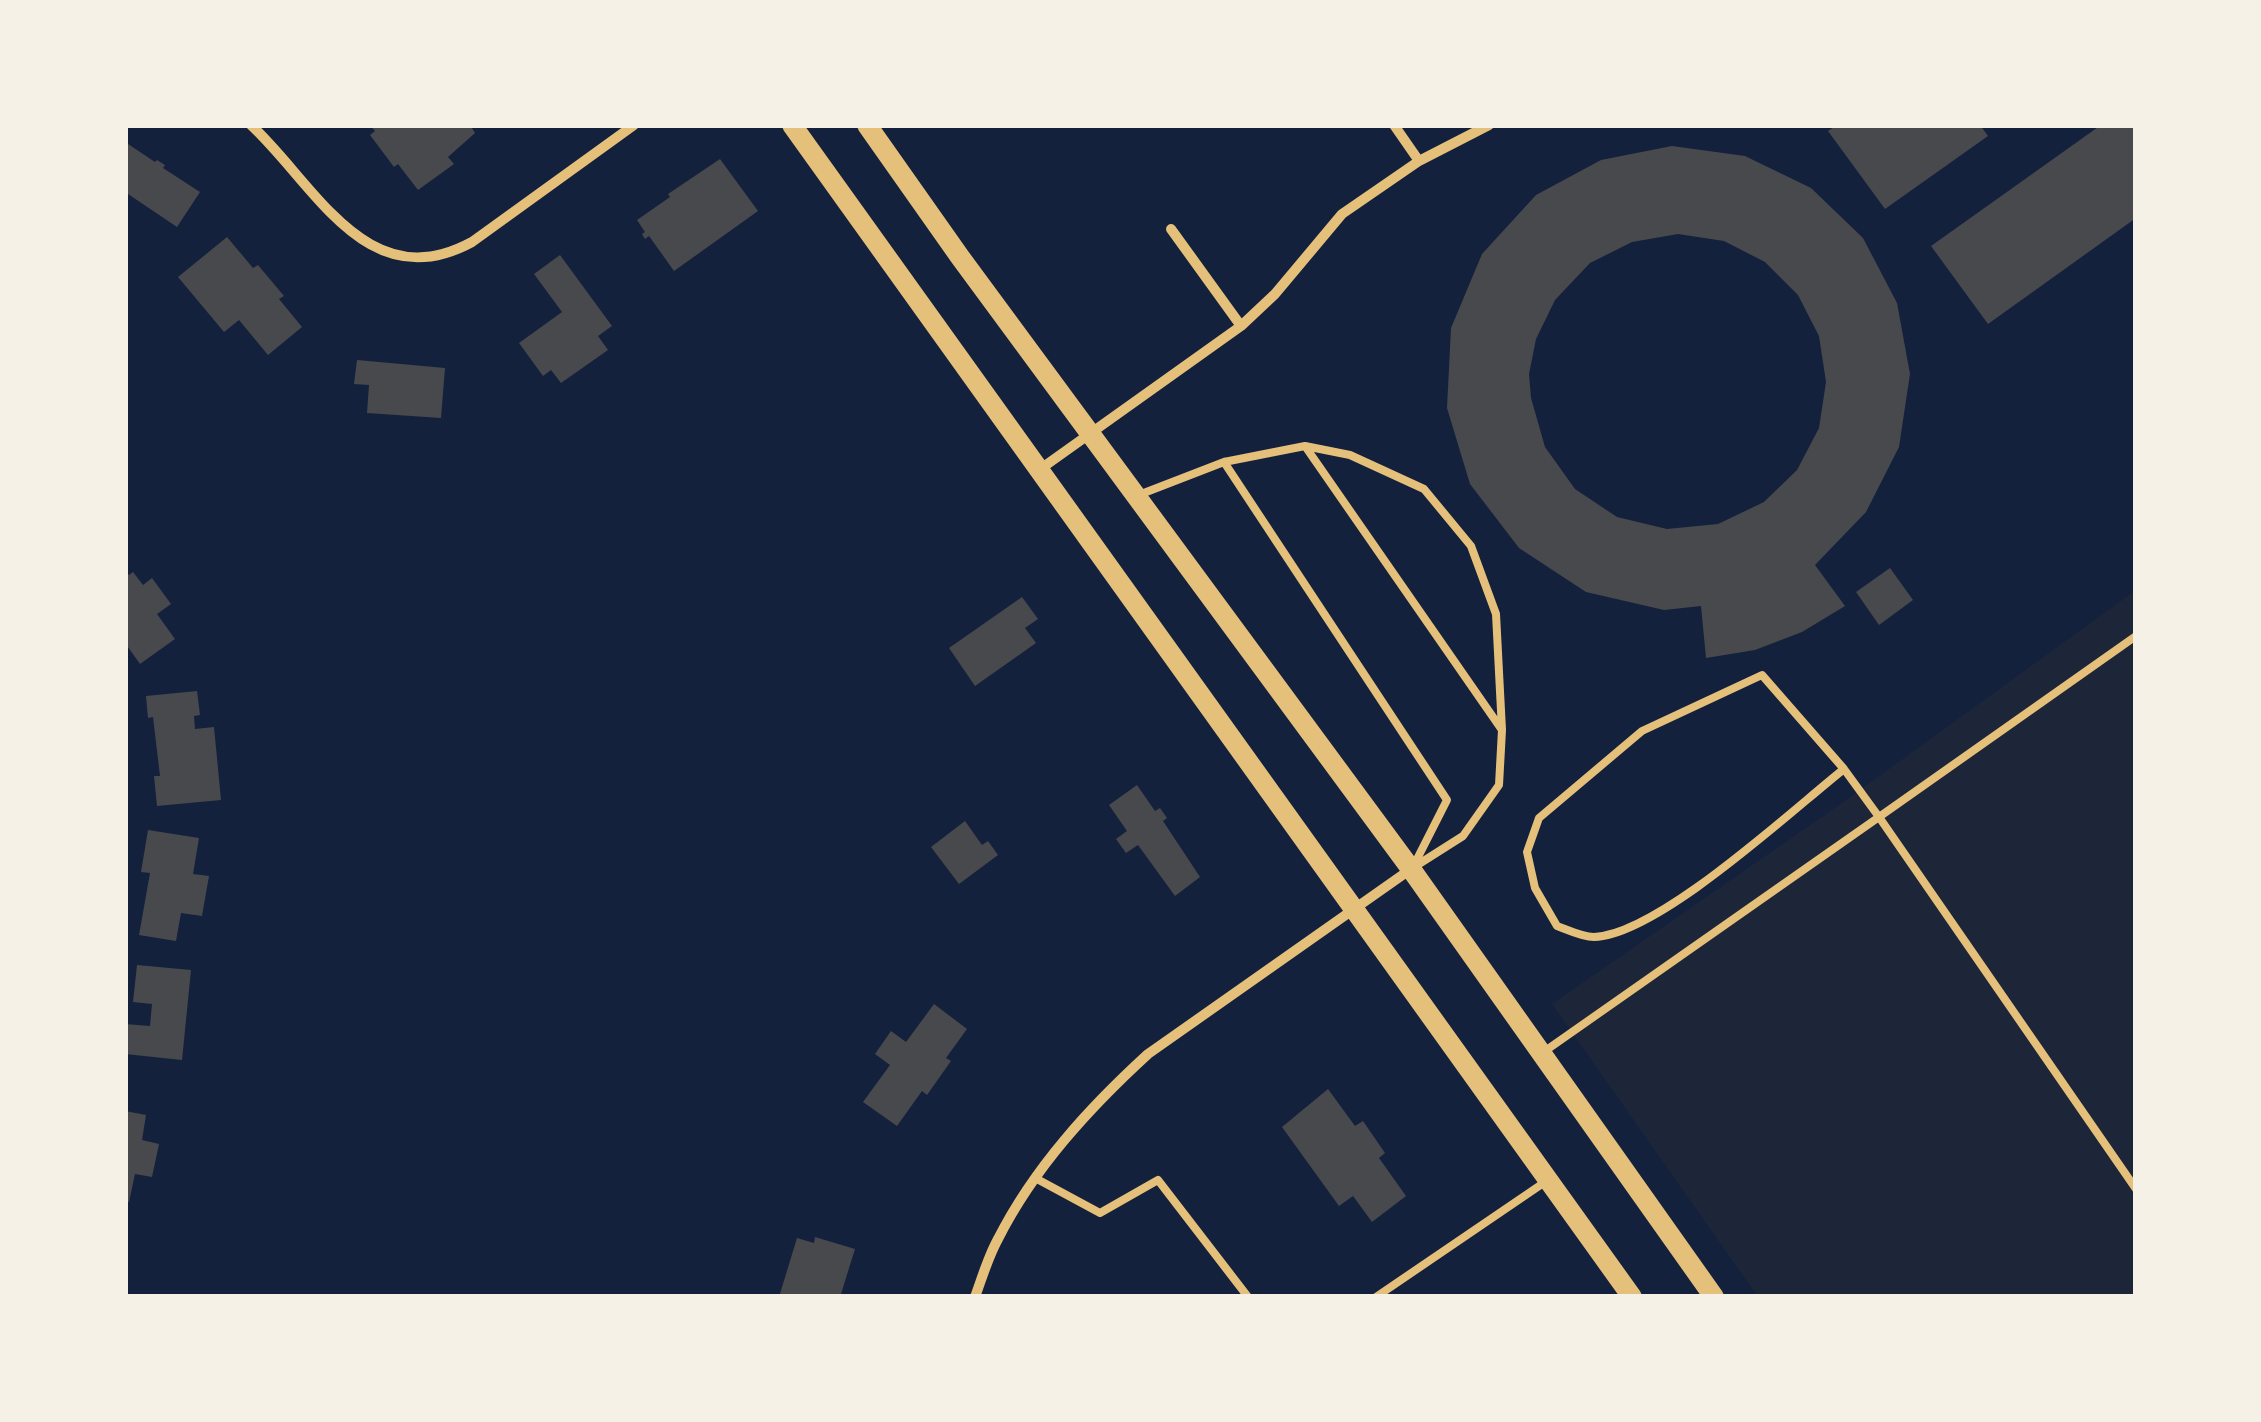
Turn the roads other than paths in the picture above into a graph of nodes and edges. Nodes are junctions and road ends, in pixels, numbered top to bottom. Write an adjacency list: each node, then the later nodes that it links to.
1 (251, 125): 2 (street)
2 (634, 125)
3 (792, 125): 13 (main road)
4 (867, 125): 10 (main road)
5 (1394, 125): 7 (street)
6 (1489, 125): 7 (street)
7 (1419, 161): 9 (street)
8 (1171, 229): 9 (street)
9 (1241, 326): 10 (street)
10 (1090, 434): 13 (street); 14 (main road)
11 (1306, 446): 12 (lane); 16 (lane); 16 (lane)
12 (1224, 462): 14 (lane); 19 (lane)
13 (1038, 470): 20 (main road)
14 (1136, 496): 19 (main road)
15 (2136, 636): 18 (lane)
16 (1502, 730): 19 (lane)
17 (1844, 768): 17 (lane); 18 (lane)
18 (1878, 817): 21 (lane); 24 (lane)
19 (1412, 869): 20 (street); 21 (main road)
20 (1356, 910): 22 (street); 23 (main road)
21 (1541, 1054): 29 (main road)
22 (1036, 1179): 25 (street); 26 (lane)
23 (1548, 1180): 27 (lane); 28 (main road)
24 (2136, 1190)
25 (975, 1297)
26 (1248, 1297)
27 (1376, 1297)
28 (1632, 1297)
29 (1714, 1297)

